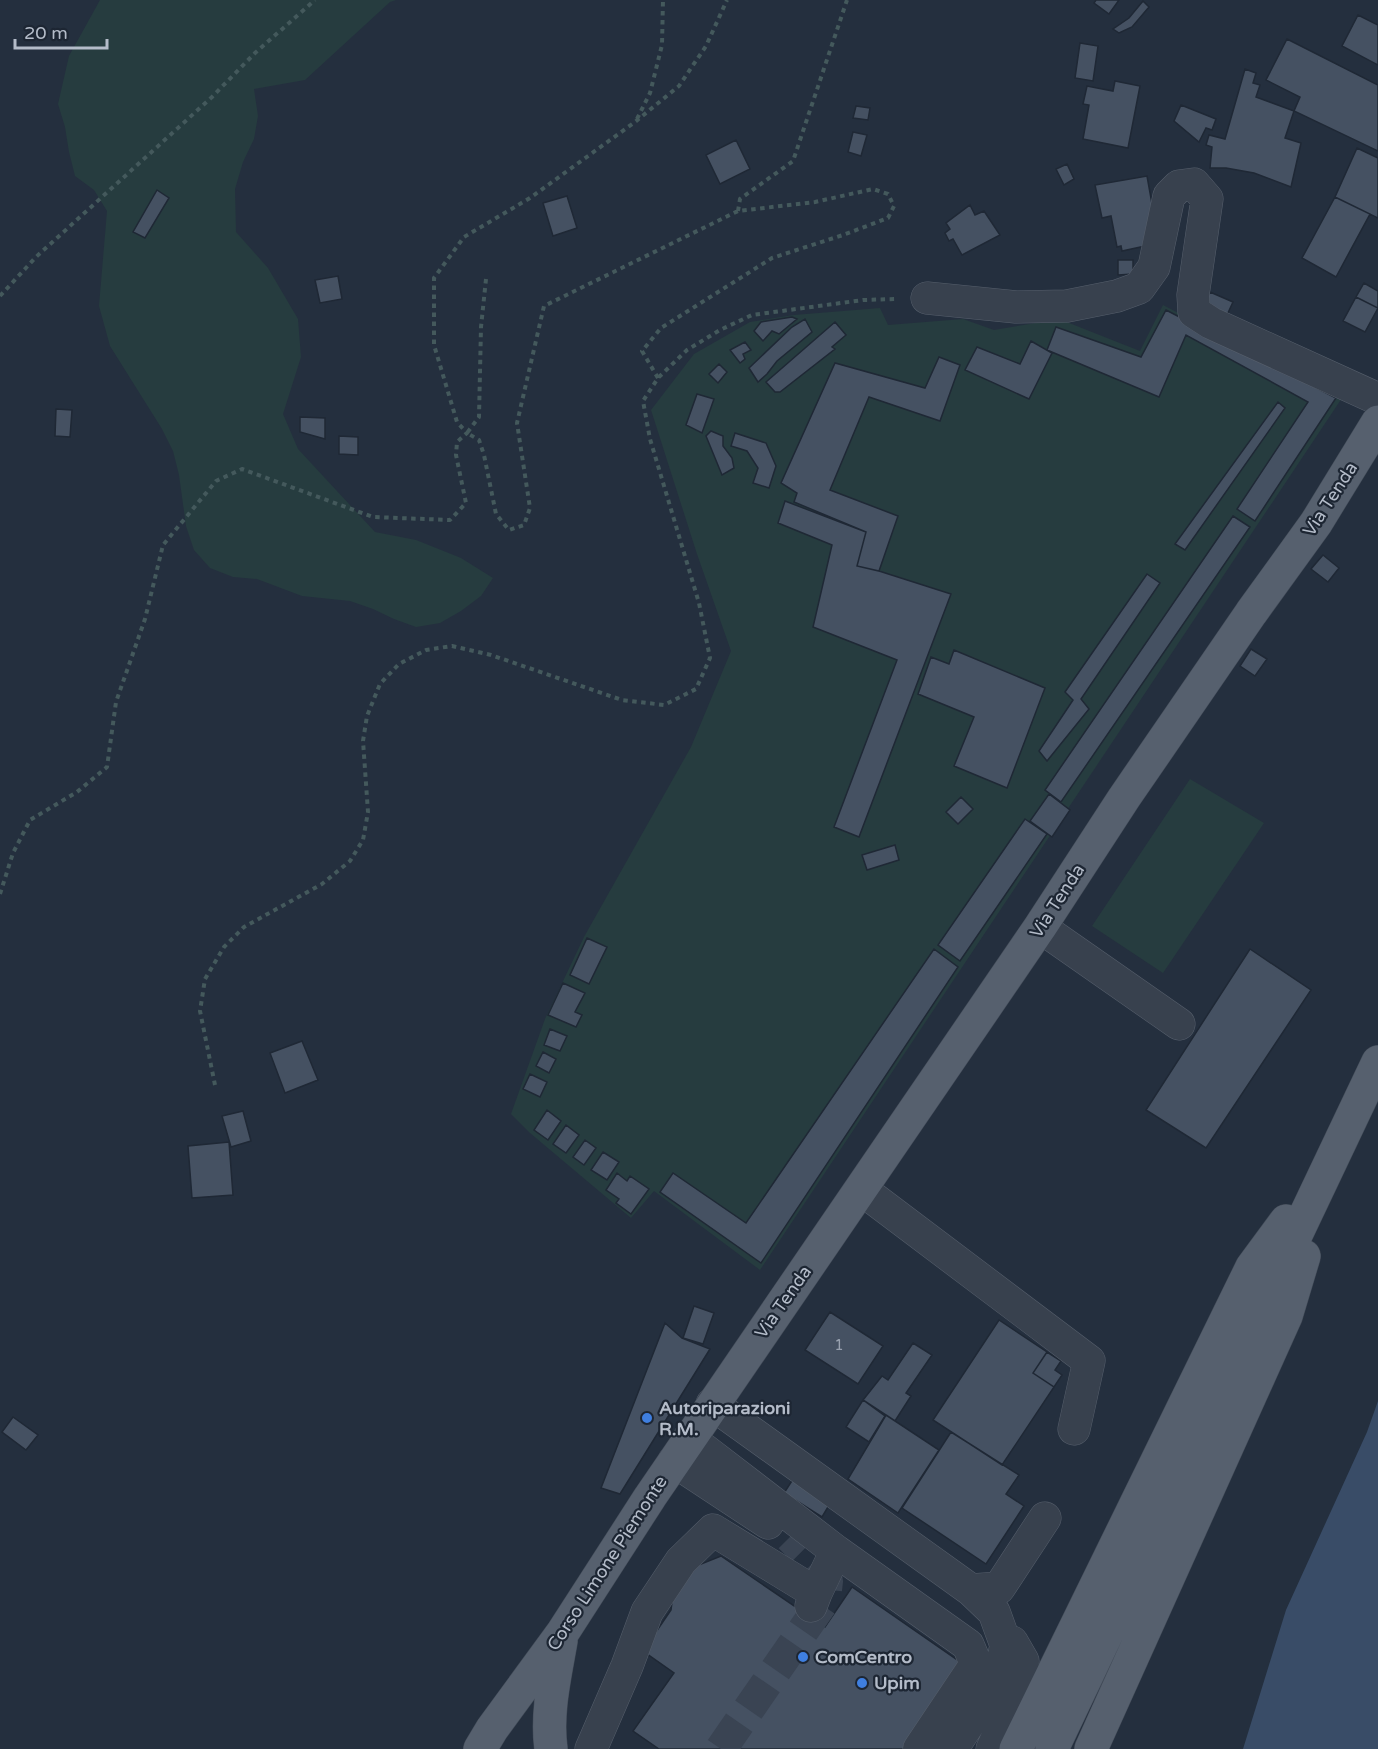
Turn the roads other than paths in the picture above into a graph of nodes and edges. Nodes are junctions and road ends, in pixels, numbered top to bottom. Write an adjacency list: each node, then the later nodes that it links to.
1 (927, 298): 2 (lane)
2 (1378, 399)
3 (1378, 422): 4 (main road, Via Tenda)
4 (1040, 927): 5 (lane); 8 (main road, Via Tenda)
5 (1179, 1024)
6 (1378, 1062): 7 (main road)
7 (1333, 1156): 25 (main road); 26 (main road); 27 (main road)
8 (861, 1189): 9 (main road, Via Tenda); 11 (lane)
9 (732, 1376): 10 (main road, Corso Limone Piemonte)
10 (712, 1404): 12 (main road, Corso Limone Piemonte); 16 (lane)
11 (1074, 1429)
12 (682, 1450): 14 (lane); 15 (lane); 18 (main road, Corso Limone Piemonte)
13 (1045, 1518): 16 (lane)
14 (789, 1537)
15 (836, 1551): 21 (lane); 22 (lane)
16 (971, 1590): 17 (lane)
17 (994, 1612): 23 (lane); 24 (lane)
18 (563, 1632): 19 (main road, Corso Limone Piemonte); 20 (main road)
19 (480, 1749)
20 (551, 1749)
21 (591, 1749)
22 (919, 1749)
23 (952, 1749)
24 (992, 1749)
25 (1016, 1749)
26 (1052, 1749)
27 (1091, 1749)

